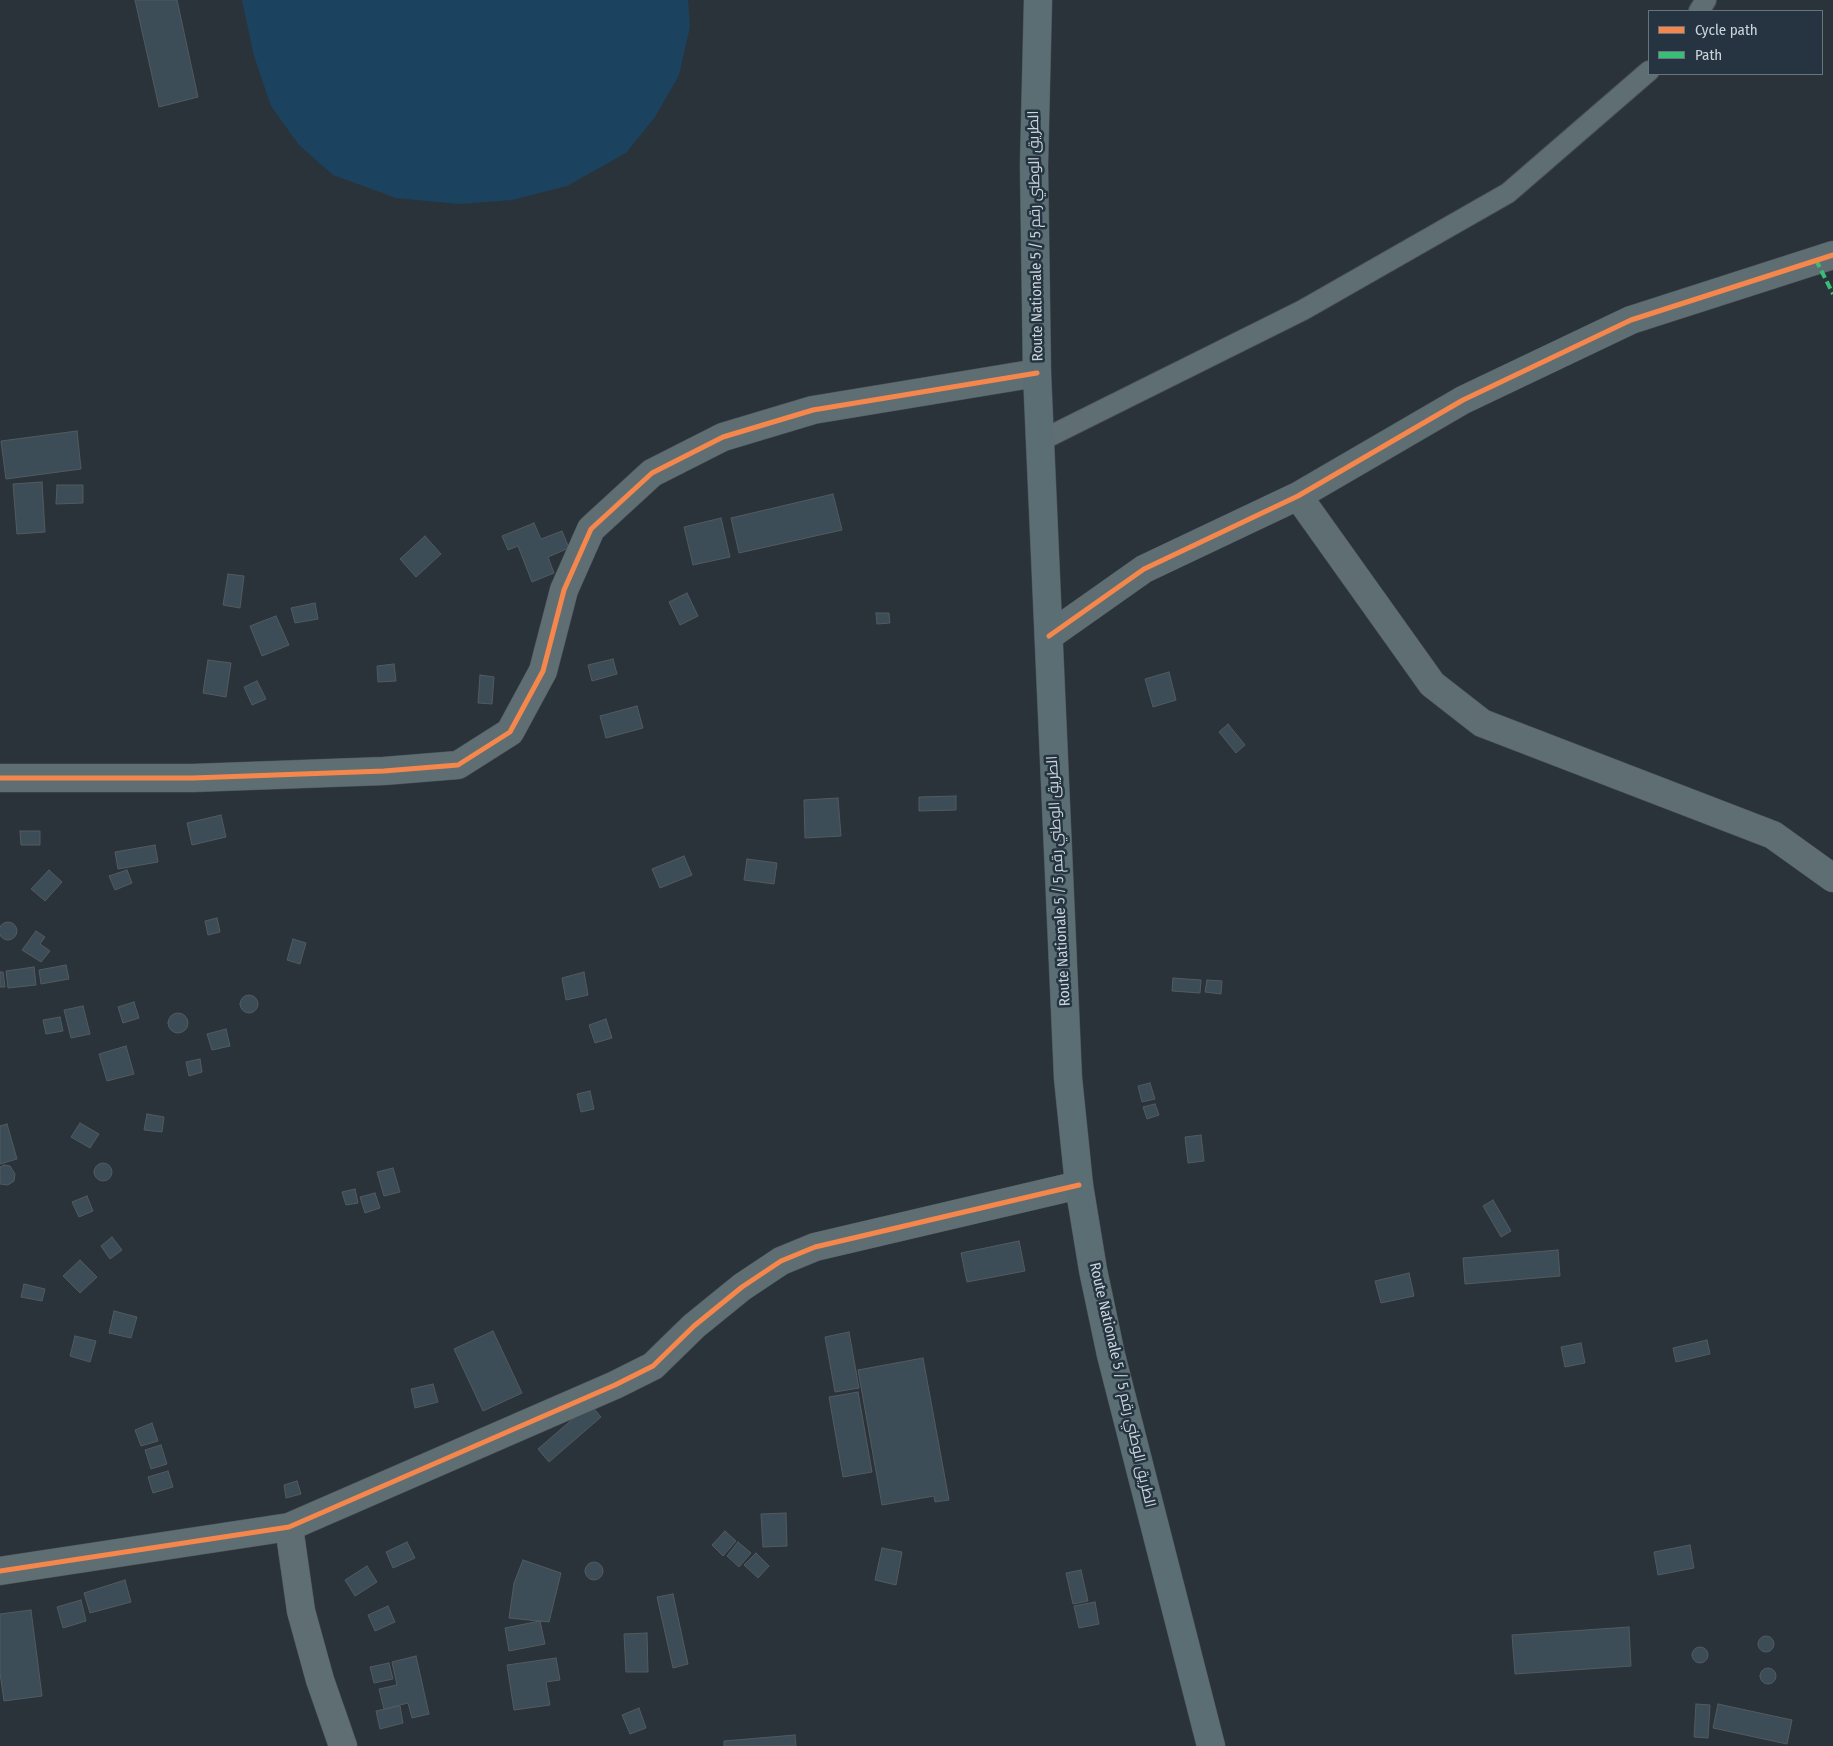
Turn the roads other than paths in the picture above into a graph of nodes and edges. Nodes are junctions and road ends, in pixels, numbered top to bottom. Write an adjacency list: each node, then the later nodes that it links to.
1 (1038, 0): 4 (main road, Route Nationale 5 / الطريق الوطني رقم 5)
2 (1648, 72): 5 (lane)
3 (1833, 255): 6 (street)
4 (1038, 373): 5 (main road, Route Nationale 5 / الطريق الوطني رقم 5); 8 (street)
5 (1040, 441): 7 (main road, Route Nationale 5 / الطريق الوطني رقم 5)
6 (1298, 496): 7 (street); 9 (street)
7 (1049, 636): 10 (main road, Route Nationale 5 / الطريق الوطني رقم 5)
8 (0, 778)
9 (1833, 878)
10 (1079, 1185): 11 (street); 14 (main road, Route Nationale 5 / الطريق الوطني رقم 5)
11 (289, 1527): 12 (street); 13 (street)
12 (0, 1571)
13 (343, 1746)
14 (1211, 1746)

